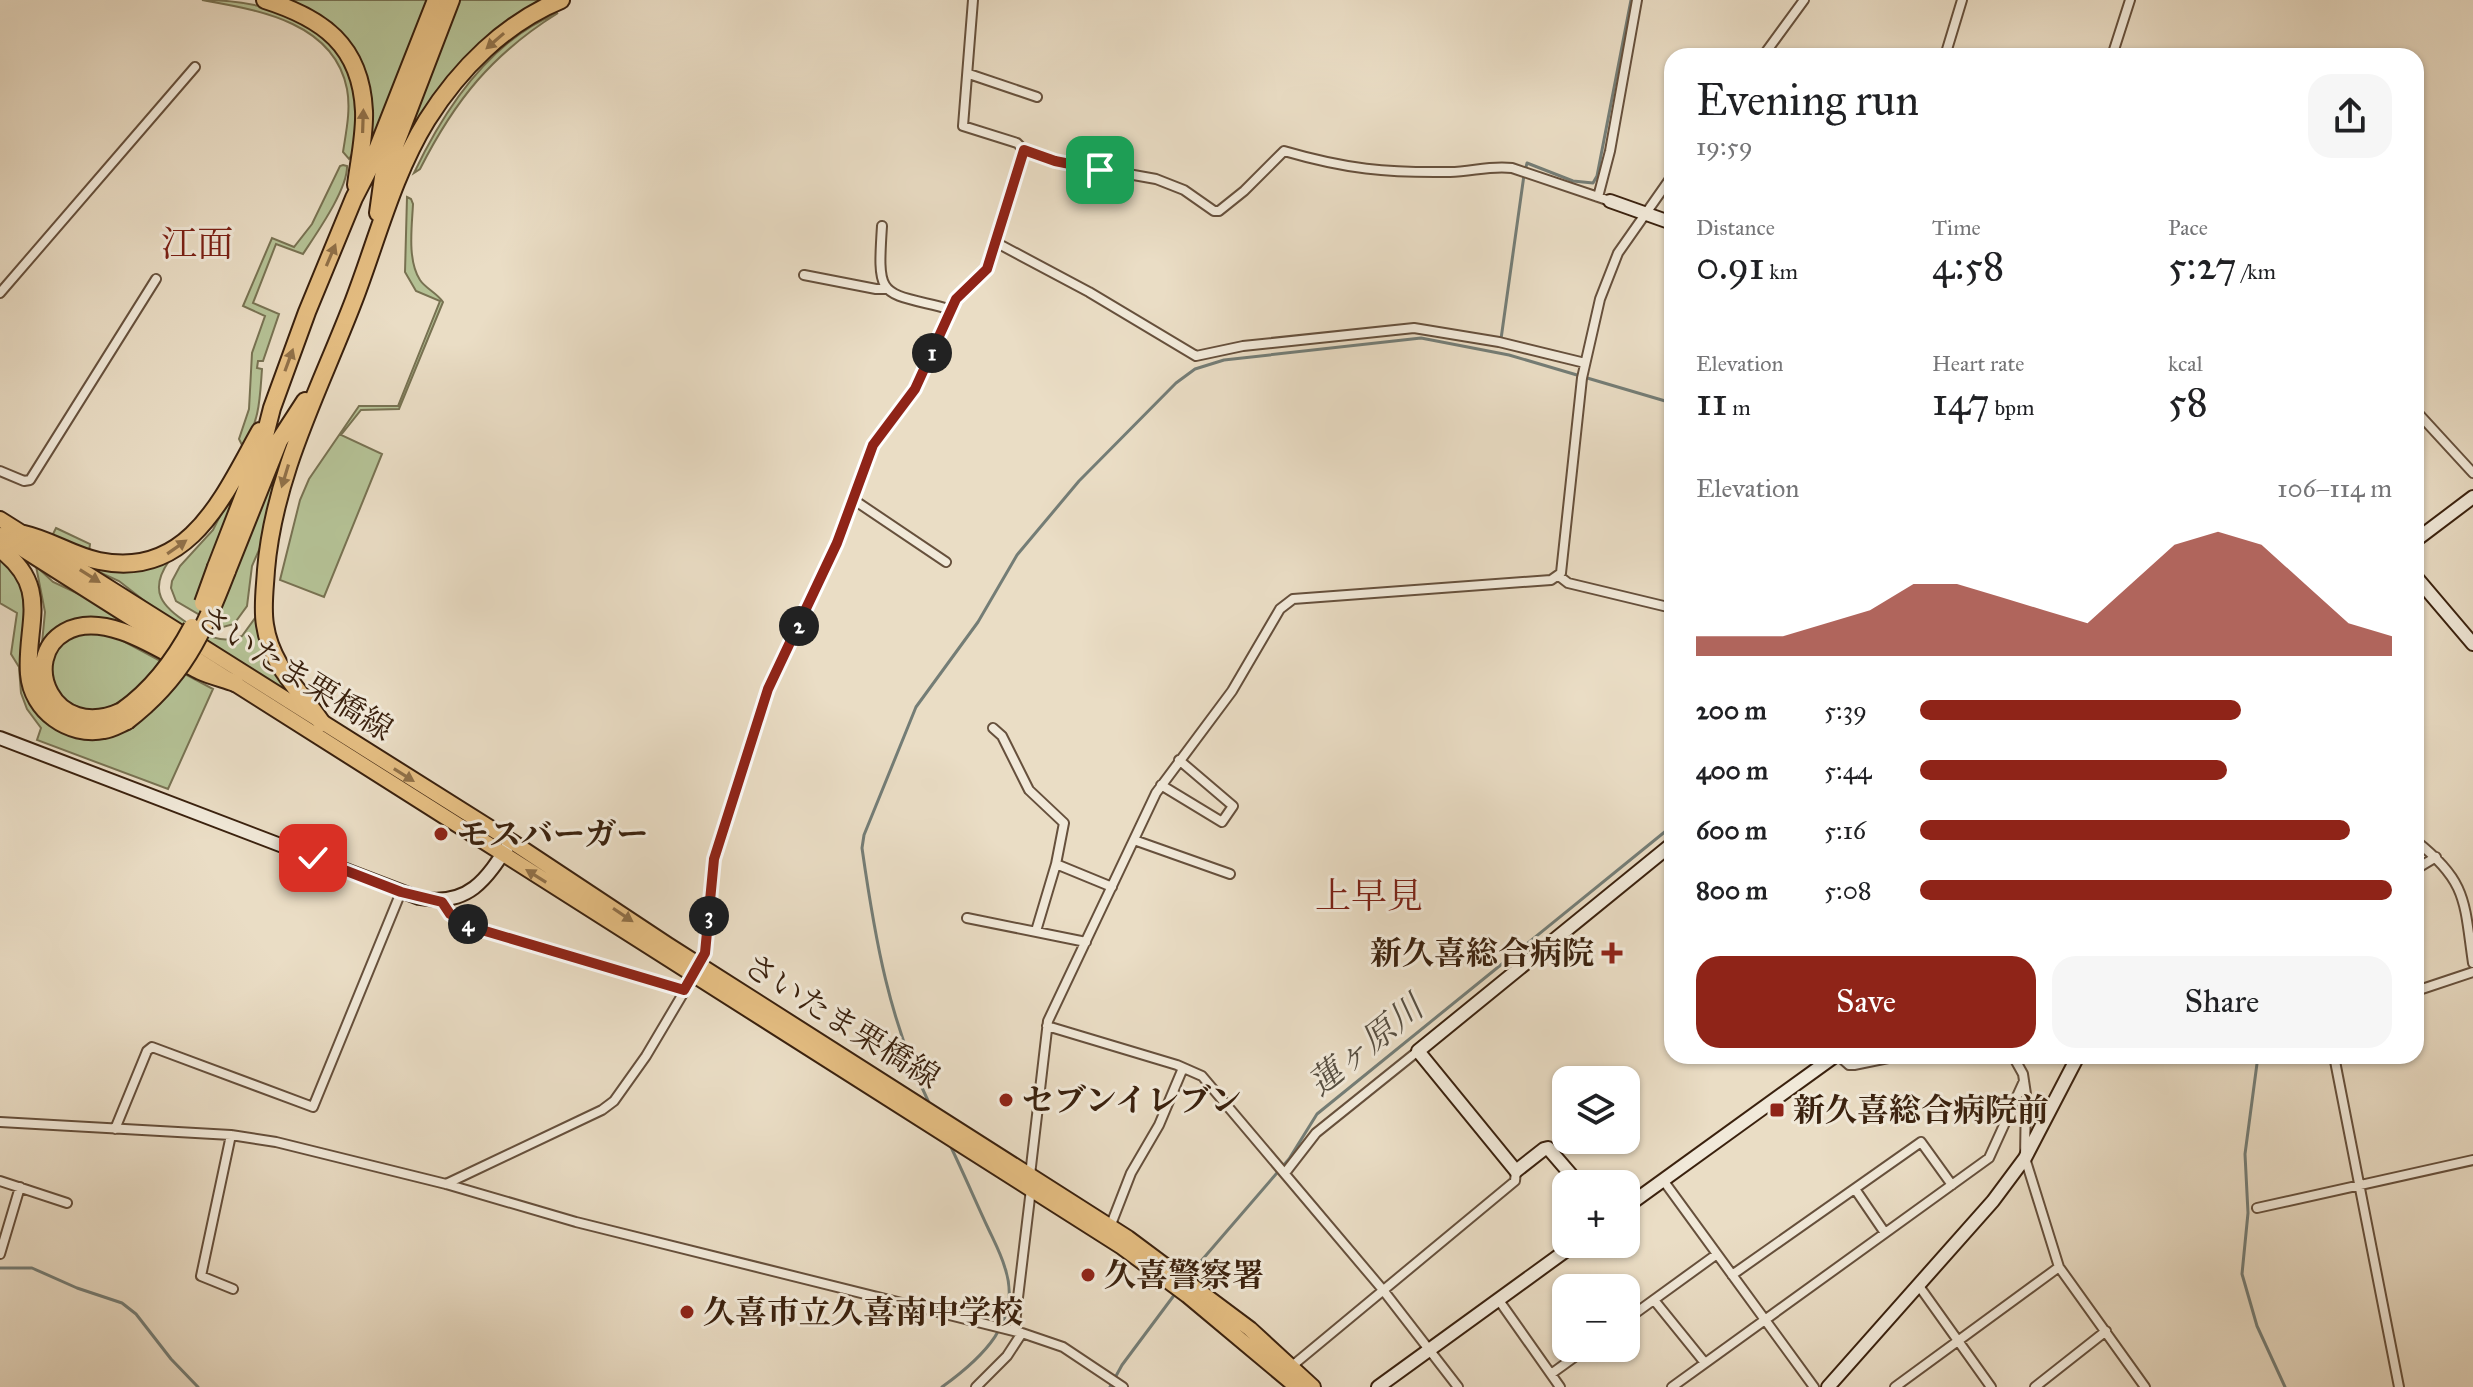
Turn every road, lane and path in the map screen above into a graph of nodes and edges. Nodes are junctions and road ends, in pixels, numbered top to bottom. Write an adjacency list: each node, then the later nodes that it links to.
1 (265, 0): 19 (highway, one-way to 1)
2 (436, 0): 13 (highway)
3 (451, 0): 13 (highway)
4 (561, 0): 24 (highway, one-way to 24)
5 (973, 0): 15 (street)
6 (1637, 0): 20 (street)
7 (1804, 0): 10 (street)
8 (1962, 0): 11 (street)
9 (2130, 0): 12 (street)
10 (1769, 48)
11 (1948, 48)
12 (2115, 48)
13 (423, 54): 19 (highway); 24 (highway)
14 (195, 67): 29 (street)
15 (969, 74): 16 (street); 17 (street)
16 (1037, 97)
17 (1024, 150): 20 (street); 25 (street)
18 (1664, 187): 21 (street)
19 (354, 198): 33 (highway, one-way to 19)
20 (1604, 199): 21 (street)
21 (1644, 213): 22 (street); 31 (street)
22 (1664, 220)
23 (882, 226): 28 (street)
24 (374, 240): 32 (highway)
25 (997, 243): 30 (street); 31 (street)
26 (804, 275): 28 (street)
27 (156, 279): 35 (street)
28 (885, 289): 30 (street)
29 (0, 293)
30 (949, 309): 38 (street)
31 (1583, 370): 46 (street)
32 (321, 377): 45 (highway); 52 (highway, one-way to 52)
33 (272, 408): 40 (highway, one-way to 33); 45 (highway)
34 (2424, 420): 36 (street)
35 (0, 471)
36 (2473, 473)
37 (2473, 497): 41 (street)
38 (854, 500): 44 (street); 75 (street)
39 (0, 519): 40 (main road, さいたま栗橋線)
40 (24, 534): 52 (main road, さいたま栗橋線, one-way to 52)
41 (2424, 534)
42 (0, 535): 50 (main road, さいたま栗橋線)
43 (0, 549): 51 (highway)
44 (946, 562)
45 (222, 569): 51 (highway, bridge)
46 (1559, 576): 48 (street); 55 (street)
47 (2424, 586): 49 (street)
48 (1664, 606)
49 (2473, 644)
50 (235, 683): 51 (highway); 61 (main road, さいたま栗橋線)
51 (125, 716)
52 (322, 723): 58 (main road, さいたま栗橋線, one-way to 58)
53 (993, 728): 63 (street)
54 (0, 738): 68 (street)
55 (1179, 760): 56 (street); 56 (street)
56 (1161, 785): 57 (street)
57 (1134, 840): 65 (street); 66 (street)
58 (511, 841): 61 (street); 75 (main road, さいたま栗橋線, one-way to 75)
59 (2424, 847): 62 (street)
60 (1664, 851): 80 (street)
61 (502, 855): 70 (street); 75 (main road, さいたま栗橋線, one-way to 61)
62 (2436, 857): 64 (street); 69 (street)
63 (1056, 864): 66 (street); 72 (street)
64 (2424, 864)
65 (1230, 874)
66 (1112, 887): 73 (street)
67 (2473, 888): 69 (street)
68 (401, 892): 70 (street); 88 (street)
69 (2462, 892): 74 (street)
70 (442, 902): 78 (street)
71 (967, 918): 72 (street)
72 (1036, 931): 73 (street)
73 (1086, 942): 79 (street)
74 (2473, 963)
75 (697, 970): 78 (street); 97 (main road, さいたま栗橋線)
76 (2473, 972): 77 (street)
77 (2424, 988)
78 (684, 990): 98 (street)
79 (1047, 1026): 85 (street); 97 (street)
80 (1418, 1051): 93 (street); 94 (street)
81 (1826, 1064): 95 (street)
82 (2017, 1064): 86 (street)
83 (2074, 1064): 90 (street)
84 (2336, 1064): 100 (street)
85 (1183, 1068): 94 (street); 106 (street)
86 (2024, 1081): 90 (street); 99 (street)
87 (0, 1122): 88 (street)
88 (115, 1129): 89 (street)
89 (231, 1135): 98 (street); 114 (street)
90 (2025, 1158): 111 (street); 113 (street)
91 (2473, 1160): 100 (street)
92 (1567, 1170): 93 (street)
93 (1516, 1171): 115 (street)
94 (1284, 1173): 115 (street)
95 (1663, 1180): 103 (street); 109 (street)
96 (0, 1181): 101 (street)
97 (1030, 1181): 106 (main road, さいたま栗橋線); 121 (street); 130 (main road, さいたま栗橋線)
98 (446, 1184): 121 (street)
99 (1952, 1185): 102 (street); 107 (street)
100 (2361, 1185): 105 (street); 142 (street)
101 (20, 1187): 104 (street); 108 (street)
102 (1855, 1189): 107 (street); 112 (street)
103 (1640, 1197)
104 (67, 1203)
105 (2257, 1208)
106 (1110, 1227): 126 (main road, さいたま栗橋線)
107 (1885, 1233): 119 (street)
108 (0, 1254)
109 (1717, 1254): 112 (street); 117 (street)
110 (1555, 1258): 116 (street)
111 (2059, 1267): 120 (street); 122 (street)
112 (1732, 1275): 119 (street)
113 (1919, 1286): 122 (street); 137 (street)
114 (233, 1289)
115 (1383, 1290): 123 (street); 126 (street)
116 (1498, 1299): 123 (street); 127 (street)
117 (1654, 1300): 118 (street); 125 (street)
118 (1640, 1310)
119 (1765, 1319): 125 (street); 136 (street)
120 (2106, 1331): 140 (street); 141 (street)
121 (1018, 1332): 128 (street); 129 (street)
122 (1959, 1342): 138 (street); 139 (street)
123 (1430, 1348): 132 (street); 133 (street)
124 (1568, 1362): 127 (street)
125 (1705, 1363): 135 (street)
126 (1292, 1366): 131 (main road, さいたま栗橋線)
127 (1551, 1374): 134 (street)
128 (976, 1387)
129 (1123, 1387)
130 (1297, 1387)
131 (1313, 1387)
132 (1378, 1387)
133 (1458, 1387)
134 (1560, 1387)
135 (1672, 1387)
136 (1814, 1387)
137 (1828, 1387)
138 (1895, 1387)
139 (1991, 1387)
140 (2035, 1387)
141 (2145, 1387)
142 (2399, 1387)

